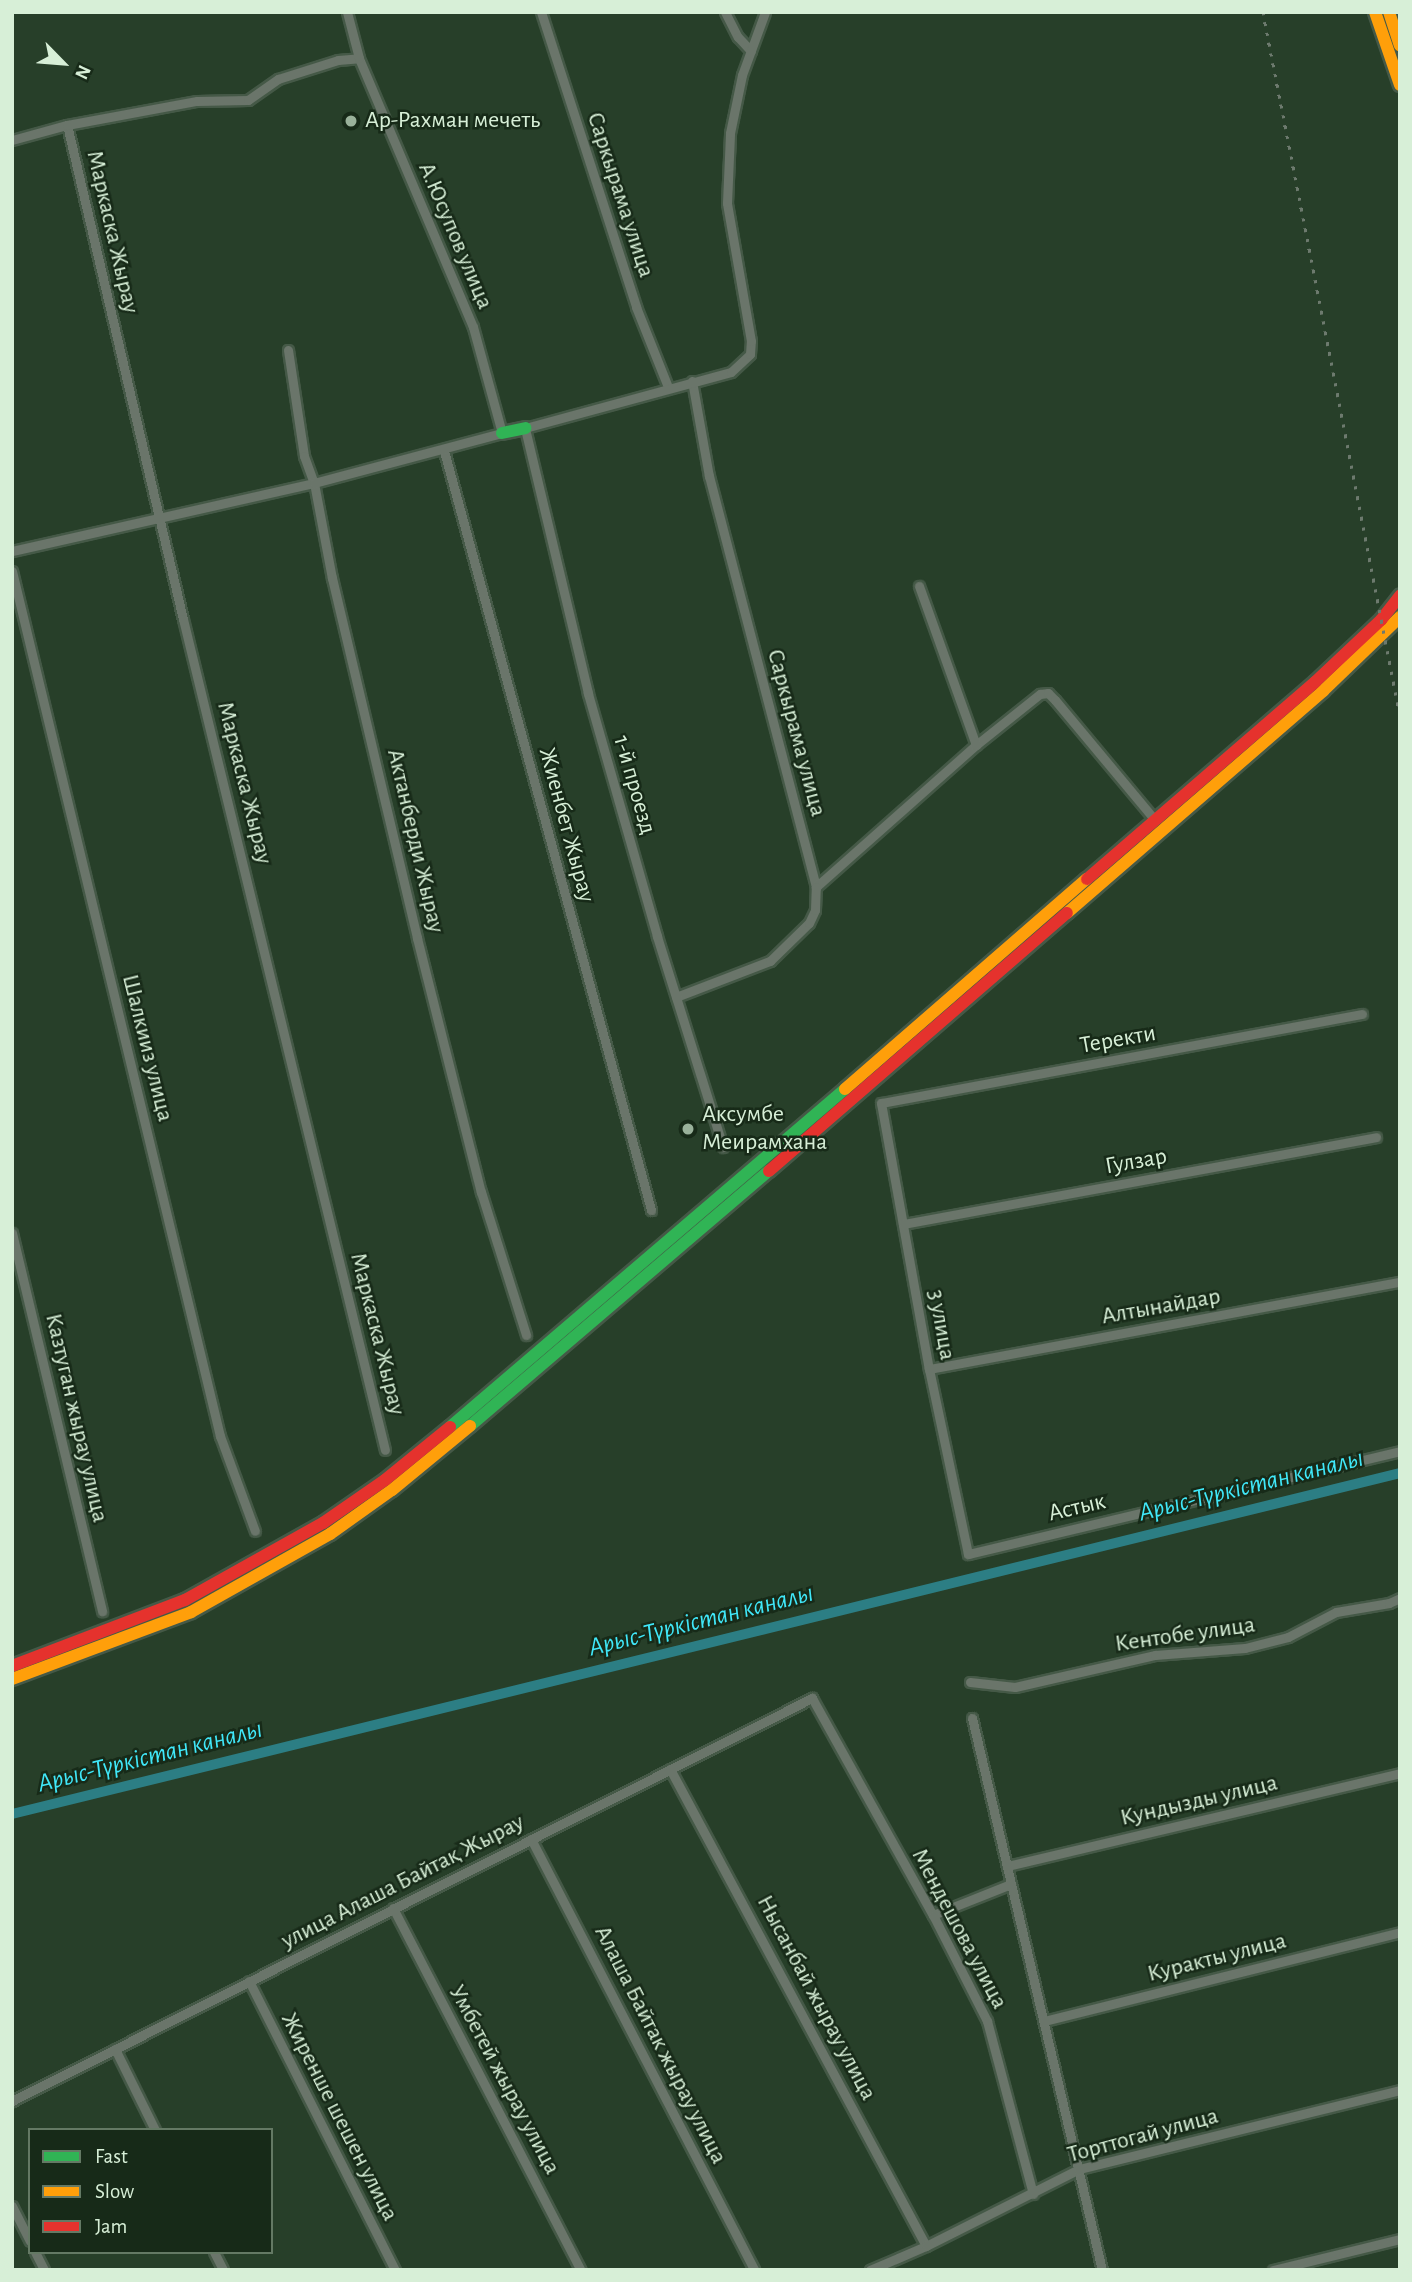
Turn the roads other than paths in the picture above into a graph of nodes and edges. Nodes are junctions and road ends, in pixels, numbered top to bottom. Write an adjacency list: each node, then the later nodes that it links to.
1 (347, 12): 9 (street, А.Юсупов улица)
2 (541, 12): 15 (street, Саркырама улица)
3 (725, 12): 8 (street)
4 (765, 12): 8 (street)
5 (1375, 12): 10 (main road)
6 (1388, 12): 7 (main road)
7 (1400, 46)
8 (751, 51): 14 (street)
9 (359, 58): 11 (street); 17 (street, А.Юсупов улица)
10 (1400, 85)
11 (67, 125): 12 (street); 20 (street, Маркаска Жырау)
12 (12, 140)
13 (288, 350): 19 (street, Актанберди Жырау)
14 (692, 381): 15 (street); 28 (street, Саркырама улица)
15 (668, 387): 16 (street)
16 (525, 428): 17 (main road); 29 (street, 1-й проезд)
17 (502, 433): 18 (street)
18 (444, 451): 19 (street); 34 (street, Жиенбет Жырау)
19 (314, 484): 20 (street); 38 (street, Актанберди Жырау)
20 (159, 517): 21 (street); 40 (street, Маркаска Жырау)
21 (12, 551)
22 (12, 571): 42 (street, Шалкииз улица)
23 (919, 586): 26 (street)
24 (1400, 596): 27 (main road)
25 (1400, 617): 47 (main road)
26 (976, 745): 27 (street); 28 (street)
27 (1154, 820): 46 (main road)
28 (816, 887): 29 (street)
29 (676, 997): 33 (street, 1-й проезд)
30 (1362, 1014): 31 (street, Теректи)
31 (881, 1103): 35 (street, 3 улица)
32 (1376, 1137): 35 (street, Гулзар)
33 (723, 1147)
34 (651, 1210)
35 (903, 1224): 39 (street, 3 улица)
36 (12, 1233): 45 (street, Казтуган жырау улица)
37 (1400, 1282): 39 (street, Алтынайдар)
38 (526, 1335)
39 (929, 1369): 43 (street, 3 улица)
40 (385, 1450)
41 (1400, 1451): 43 (street, Астык)
42 (255, 1531)
43 (968, 1554)
44 (1400, 1598): 48 (street, Кентобе улица)
45 (102, 1611)
46 (12, 1666)
47 (12, 1679)
48 (970, 1682)
49 (812, 1698): 51 (street, улица Алаша Байтақ Жырау); 57 (street, Мендешова улица)
50 (972, 1718): 54 (street)
51 (670, 1769): 53 (street, улица Алаша Байтақ Жырау); 70 (street, Нысанбай жырау улица)
52 (1400, 1773): 54 (street, Кундызды улица)
53 (531, 1839): 56 (street, улица Алаша Байтақ Жырау); 77 (street, Алаша Байтак жырау улица)
54 (1007, 1866): 55 (street)
55 (1011, 1884): 57 (street); 60 (street)
56 (393, 1908): 59 (street, улица Алаша Байтақ Жырау); 76 (street, Умбетей жырау улица)
57 (933, 1914): 66 (street, Мендешова улица)
58 (1400, 1932): 60 (street, Куракты улица)
59 (249, 1981): 61 (street, улица Алаша Байтақ Жырау); 75 (street, Жиренше шешен улица)
60 (1044, 2021): 65 (street)
61 (115, 2049): 63 (street, улица Алаша Байтақ Жырау); 64 (street)
62 (1400, 2090): 65 (street, Торттогай улица)
63 (12, 2101)
64 (154, 2128)
65 (1079, 2169): 66 (street, Торттогай улица); 79 (street)
66 (1033, 2194): 70 (street, Торттогай улица)
67 (12, 2206): 68 (street)
68 (28, 2237)
69 (1400, 2239): 80 (street)
70 (926, 2245): 78 (street, Торттогай улица)
71 (36, 2254): 73 (street)
72 (215, 2254): 74 (street)
73 (44, 2270)
74 (223, 2270)
75 (395, 2270)
76 (581, 2270)
77 (754, 2270)
78 (870, 2270)
79 (1102, 2270)
80 (1273, 2270)

